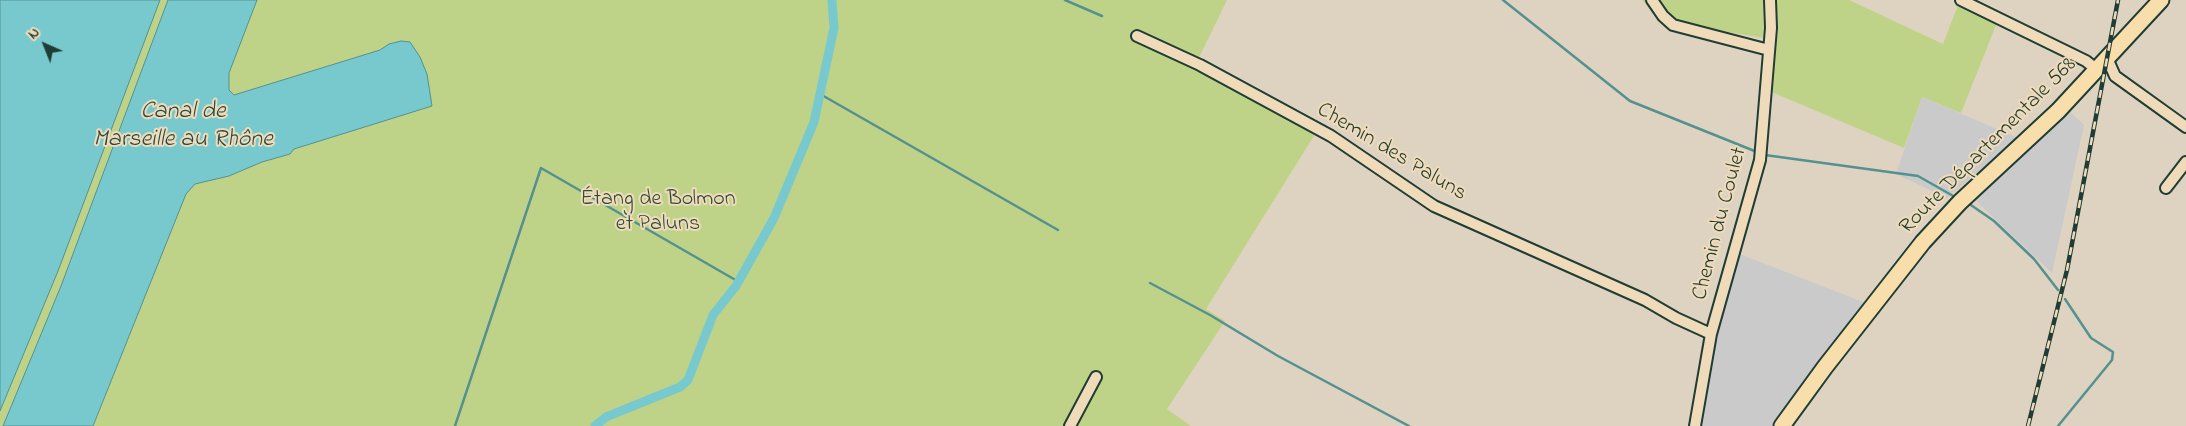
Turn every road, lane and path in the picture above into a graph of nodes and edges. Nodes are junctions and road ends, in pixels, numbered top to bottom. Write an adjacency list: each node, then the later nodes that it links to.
1 (1652, 0): 6 (street)
2 (1770, 0): 6 (street, Chemin du Coulet)
3 (1961, 0): 8 (street)
4 (2160, 0): 7 (main road, Route Départementale 568)
5 (1137, 36): 12 (street, Chemin des Paluns)
6 (1769, 50): 12 (street, Chemin du Coulet)
7 (2107, 58): 8 (main road, Route Départementale 568); 9 (street)
8 (2096, 69): 16 (main road, Route Départementale 568)
9 (2186, 127)
10 (2186, 162): 11 (street)
11 (2166, 188)
12 (1711, 334): 15 (street, Chemin du Coulet)
13 (1096, 377): 14 (street)
14 (1070, 426)
15 (1695, 426)
16 (1782, 426)

